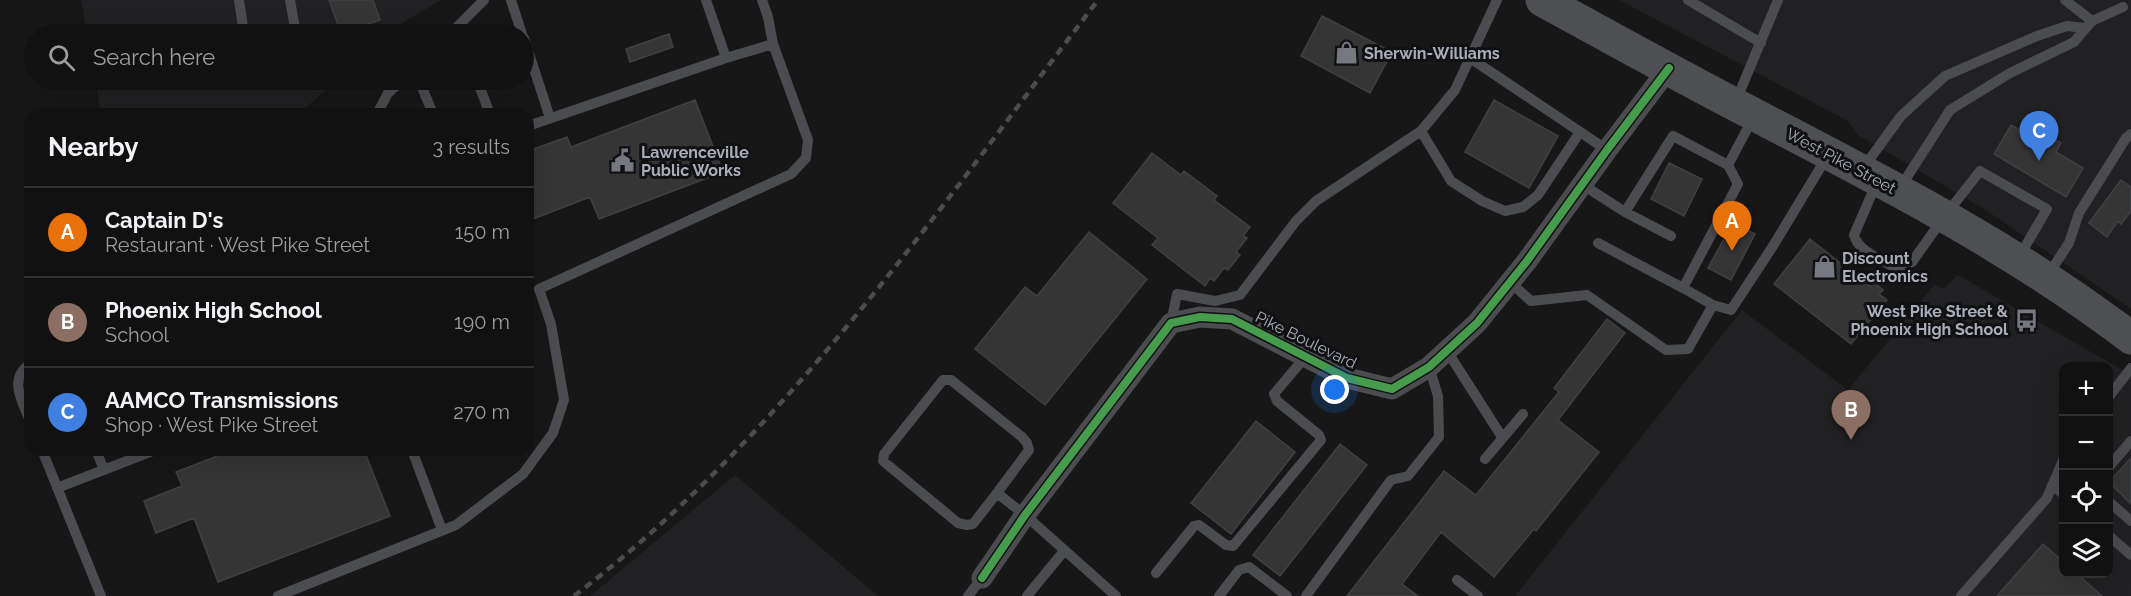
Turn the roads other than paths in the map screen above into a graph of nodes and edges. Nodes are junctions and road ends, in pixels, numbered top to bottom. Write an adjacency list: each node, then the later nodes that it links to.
1 (240, 0): 13 (lane)
2 (290, 0): 14 (lane)
3 (484, 0): 15 (lane)
4 (511, 0): 16 (lane)
5 (706, 0): 20 (lane)
6 (762, 0): 19 (lane)
7 (1497, 0): 21 (lane)
8 (1542, 0): 22 (main road, West Pike Street)
9 (1688, 0): 18 (lane)
10 (1778, 0): 18 (lane)
11 (2065, 0): 17 (lane)
12 (2126, 5): 17 (lane)
13 (243, 24)
14 (294, 24)
15 (463, 24)
16 (519, 24)
17 (2089, 25): 39 (lane); 39 (lane)
18 (1761, 42): 30 (lane)
19 (773, 44): 20 (lane); 77 (lane)
20 (726, 58): 31 (lane)
21 (1470, 58): 33 (lane); 34 (lane)
22 (1669, 68): 30 (main road, West Pike Street); 36 (street, Pike Boulevard)
23 (534, 69): 31 (lane)
24 (391, 90): 27 (lane)
25 (423, 90): 28 (lane)
26 (481, 90): 29 (lane)
27 (381, 108)
28 (431, 108)
29 (488, 108)
30 (1745, 110): 37 (main road, West Pike Street); 38 (lane)
31 (550, 118): 32 (lane)
32 (534, 124)
33 (1421, 131): 34 (lane); 50 (lane)
34 (1580, 132): 36 (lane)
35 (2131, 134): 46 (lane)
36 (1607, 150): 40 (street, Pike Boulevard)
37 (1829, 153): 39 (main road, West Pike Street); 49 (lane)
38 (1728, 165): 41 (lane); 48 (lane)
39 (1879, 180): 42 (main road, West Pike Street); 42 (lane)
40 (1583, 184): 41 (lane); 47 (street, Pike Boulevard)
41 (1624, 212): 43 (lane)
42 (1944, 217): 45 (main road, West Pike Street); 45 (lane)
43 (1671, 236)
44 (1598, 243): 48 (lane)
45 (2017, 261): 46 (main road, West Pike Street)
46 (2045, 278): 51 (main road, West Pike Street)
47 (1510, 282): 49 (lane); 52 (street, Pike Boulevard)
48 (1683, 288): 49 (lane)
49 (1713, 305)
50 (1171, 323): 53 (street, Pike Boulevard); 75 (street)
51 (2131, 338)
52 (1447, 351): 54 (street, Pike Boulevard); 60 (lane)
53 (1306, 356): 54 (street, Pike Boulevard); 81 (lane)
54 (1429, 367): 91 (lane)
55 (24, 368): 58 (lane)
56 (2131, 368): 57 (lane)
57 (2113, 393)
58 (24, 406)
59 (1523, 414): 60 (lane)
60 (1502, 437): 66 (lane)
61 (2131, 441): 67 (lane)
62 (44, 456): 71 (lane)
63 (98, 456): 69 (lane)
64 (139, 456): 69 (lane)
65 (414, 456): 77 (lane)
66 (1485, 459)
67 (2113, 463)
68 (2059, 469): 70 (lane)
69 (104, 470): 71 (lane)
70 (2052, 485): 72 (lane); 93 (lane)
71 (57, 488): 84 (lane)
72 (2059, 491)
73 (997, 493): 73 (lane); 75 (lane)
74 (2113, 505): 76 (lane)
75 (1025, 516): 79 (lane); 82 (street)
76 (2131, 521)
77 (442, 530): 85 (lane)
78 (2113, 539): 80 (lane)
79 (1064, 551): 87 (lane); 88 (lane)
80 (2131, 555)
81 (1156, 573)
82 (982, 578): 86 (lane)
83 (1457, 580): 92 (lane)
84 (101, 596)
85 (278, 596)
86 (968, 596)
87 (1027, 596)
88 (1116, 596)
89 (1218, 596): 90 (lane)
90 (1287, 596)
91 (1306, 596)
92 (1478, 596)
93 (1961, 596)

